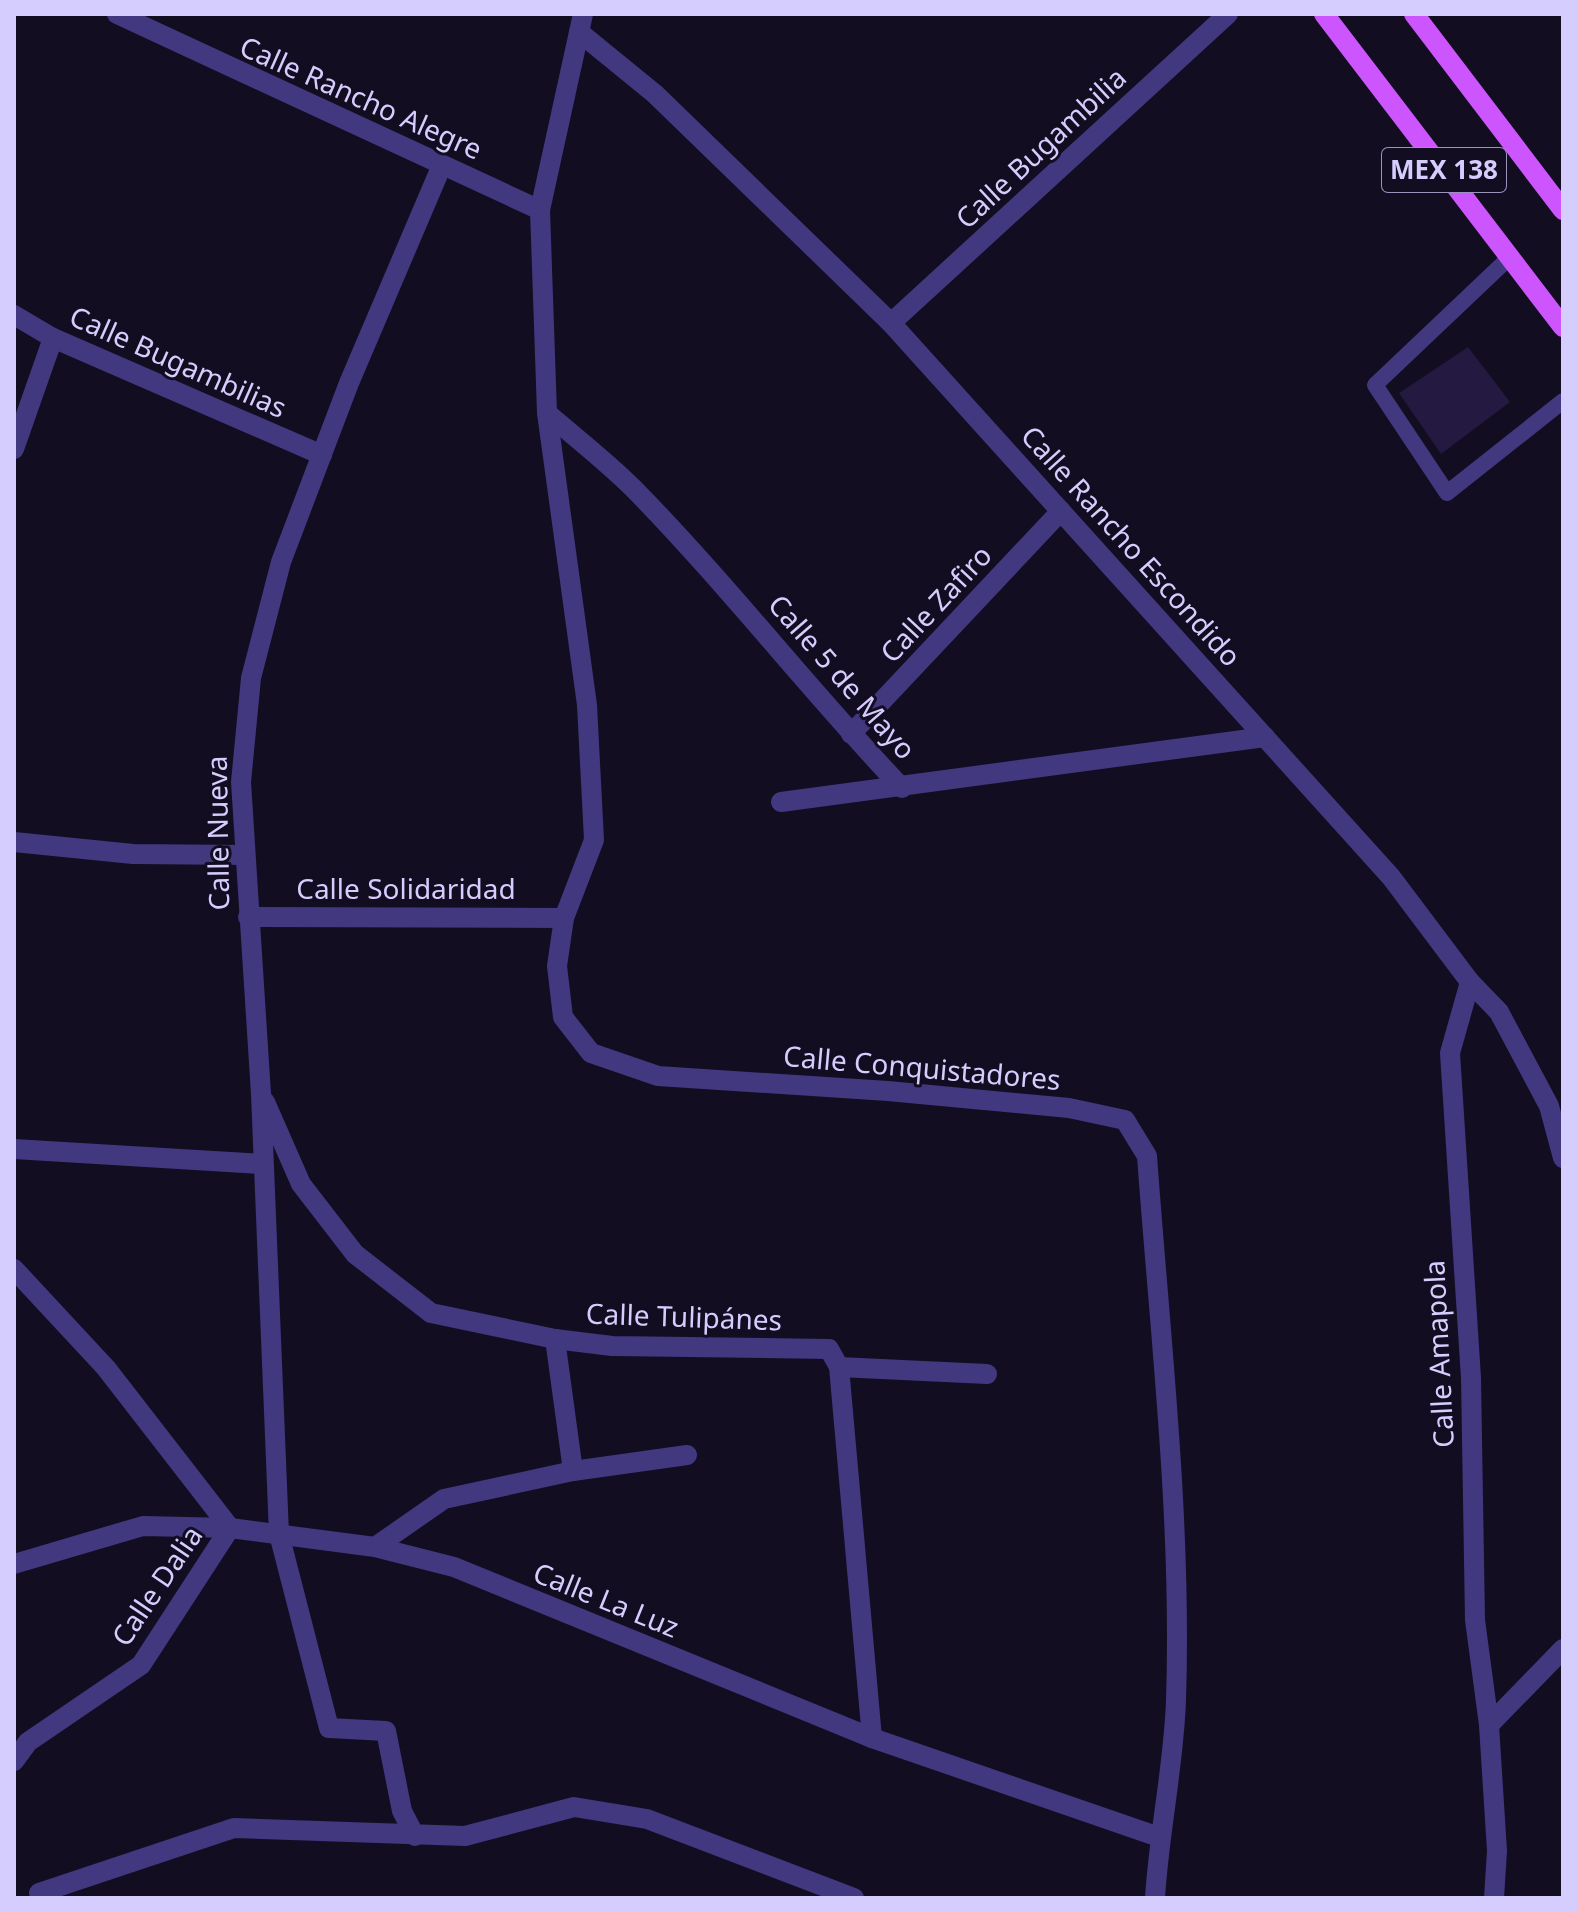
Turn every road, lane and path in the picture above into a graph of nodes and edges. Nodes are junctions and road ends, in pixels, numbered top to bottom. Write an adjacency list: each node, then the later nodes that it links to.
1 (117, 14): 6 (street, Calle Rancho Alegre)
2 (1228, 14): 11 (street, Calle Bugambilia)
3 (1324, 14): 9 (main road, MEX 138)
4 (1414, 14): 8 (main road, MEX 138)
5 (581, 23): 7 (street, Calle Conquistadores); 11 (street, Calle Rancho Escondido)
6 (442, 165): 7 (street, Calle Rancho Alegre); 17 (street, Calle Nueva)
7 (540, 210): 15 (street, Calle Conquistadores)
8 (1563, 210)
9 (1511, 256): 12 (main road, MEX 138); 14 (lane)
10 (14, 315): 13 (street, Calle Bugambilias)
11 (891, 323): 18 (street, Calle Rancho Escondido)
12 (1563, 327)
13 (53, 338): 16 (street); 17 (street, Calle Bugambilias)
14 (1563, 401)
15 (547, 413): 19 (street, Calle 5 de Mayo); 26 (street, Calle Conquistadores)
16 (14, 449)
17 (322, 455): 24 (street, Calle Nueva)
18 (1061, 511): 19 (street, Calle Zafiro); 20 (street, Calle Rancho Escondido)
19 (851, 734): 21 (street, Calle 5 de Mayo)
20 (1265, 737): 21 (street, Calle 5 de Mayo); 27 (street, Calle Rancho Escondido)
21 (902, 788): 22 (street)
22 (781, 802)
23 (14, 842): 24 (street)
24 (244, 855): 25 (street, Calle Nueva)
25 (248, 917): 26 (street, Calle Solidaridad); 28 (street, Calle Nueva)
26 (564, 918): 47 (street, Calle Conquistadores)
27 (1470, 982): 30 (street, Calle Rancho Escondido); 43 (street, Calle Amapola)
28 (261, 1094): 31 (street, Calle Nueva); 33 (street, Calle Tulipánes)
29 (14, 1149): 31 (street)
30 (1563, 1158)
31 (262, 1164): 39 (street, Calle Nueva)
32 (14, 1269): 38 (street)
33 (555, 1339): 34 (street, Calle Tulipánes); 37 (street)
34 (839, 1367): 35 (street); 44 (street)
35 (987, 1374)
36 (687, 1455): 37 (street)
37 (573, 1471): 40 (street)
38 (230, 1528): 39 (street, Calle La Luz); 41 (street, Calle La Luz); 45 (street, Calle Dalia)
39 (279, 1534): 40 (street, Calle La Luz); 46 (street, Calle Nueva)
40 (375, 1547): 44 (street, Calle La Luz)
41 (14, 1564)
42 (1563, 1649): 43 (street)
43 (1489, 1725): 51 (street, Calle Amapola)
44 (872, 1738): 47 (street, Calle La Luz)
45 (14, 1761)
46 (415, 1836): 48 (street); 49 (street)
47 (1159, 1837): 50 (street, Calle Conquistadores)
48 (39, 1893)
49 (854, 1898)
50 (1155, 1898)
51 (1494, 1898)

